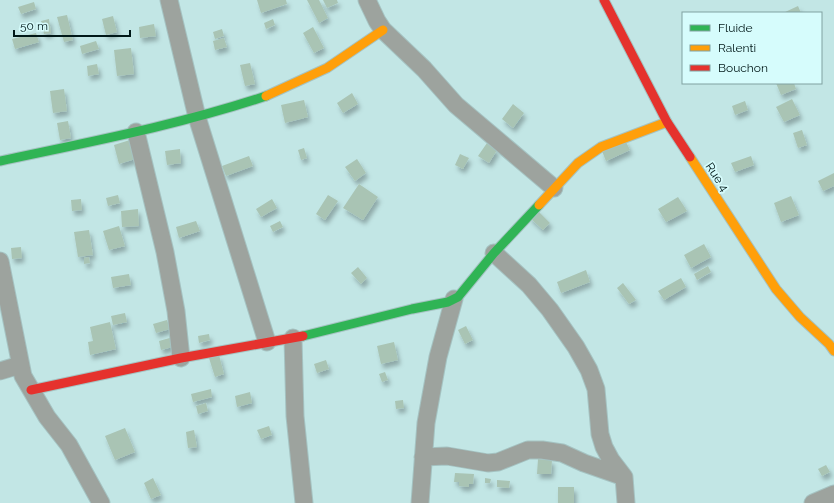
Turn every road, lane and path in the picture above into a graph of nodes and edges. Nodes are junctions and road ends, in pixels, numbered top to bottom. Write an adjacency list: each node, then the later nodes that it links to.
1 (169, 0): 5 (street)
2 (367, 0): 4 (street)
3 (604, 0): 6 (street, Rue 4)
4 (383, 30): 5 (street); 9 (street)
5 (197, 116): 7 (street); 14 (street)
6 (668, 122): 9 (street); 15 (street, Rue 4)
7 (136, 132): 8 (street); 16 (street)
8 (0, 161)
9 (554, 188): 10 (street)
10 (494, 253): 12 (street); 21 (street)
11 (0, 261): 17 (street)
12 (454, 299): 13 (street); 20 (street)
13 (293, 338): 14 (street); 23 (street)
14 (267, 342): 16 (street)
15 (834, 351)
16 (181, 358): 19 (street)
17 (20, 365): 18 (street); 19 (street)
18 (0, 371)
19 (31, 390): 22 (street)
20 (423, 457): 21 (street); 24 (street)
21 (624, 477): 25 (street)
22 (98, 502)
23 (304, 503)
24 (420, 503)
25 (626, 503)

